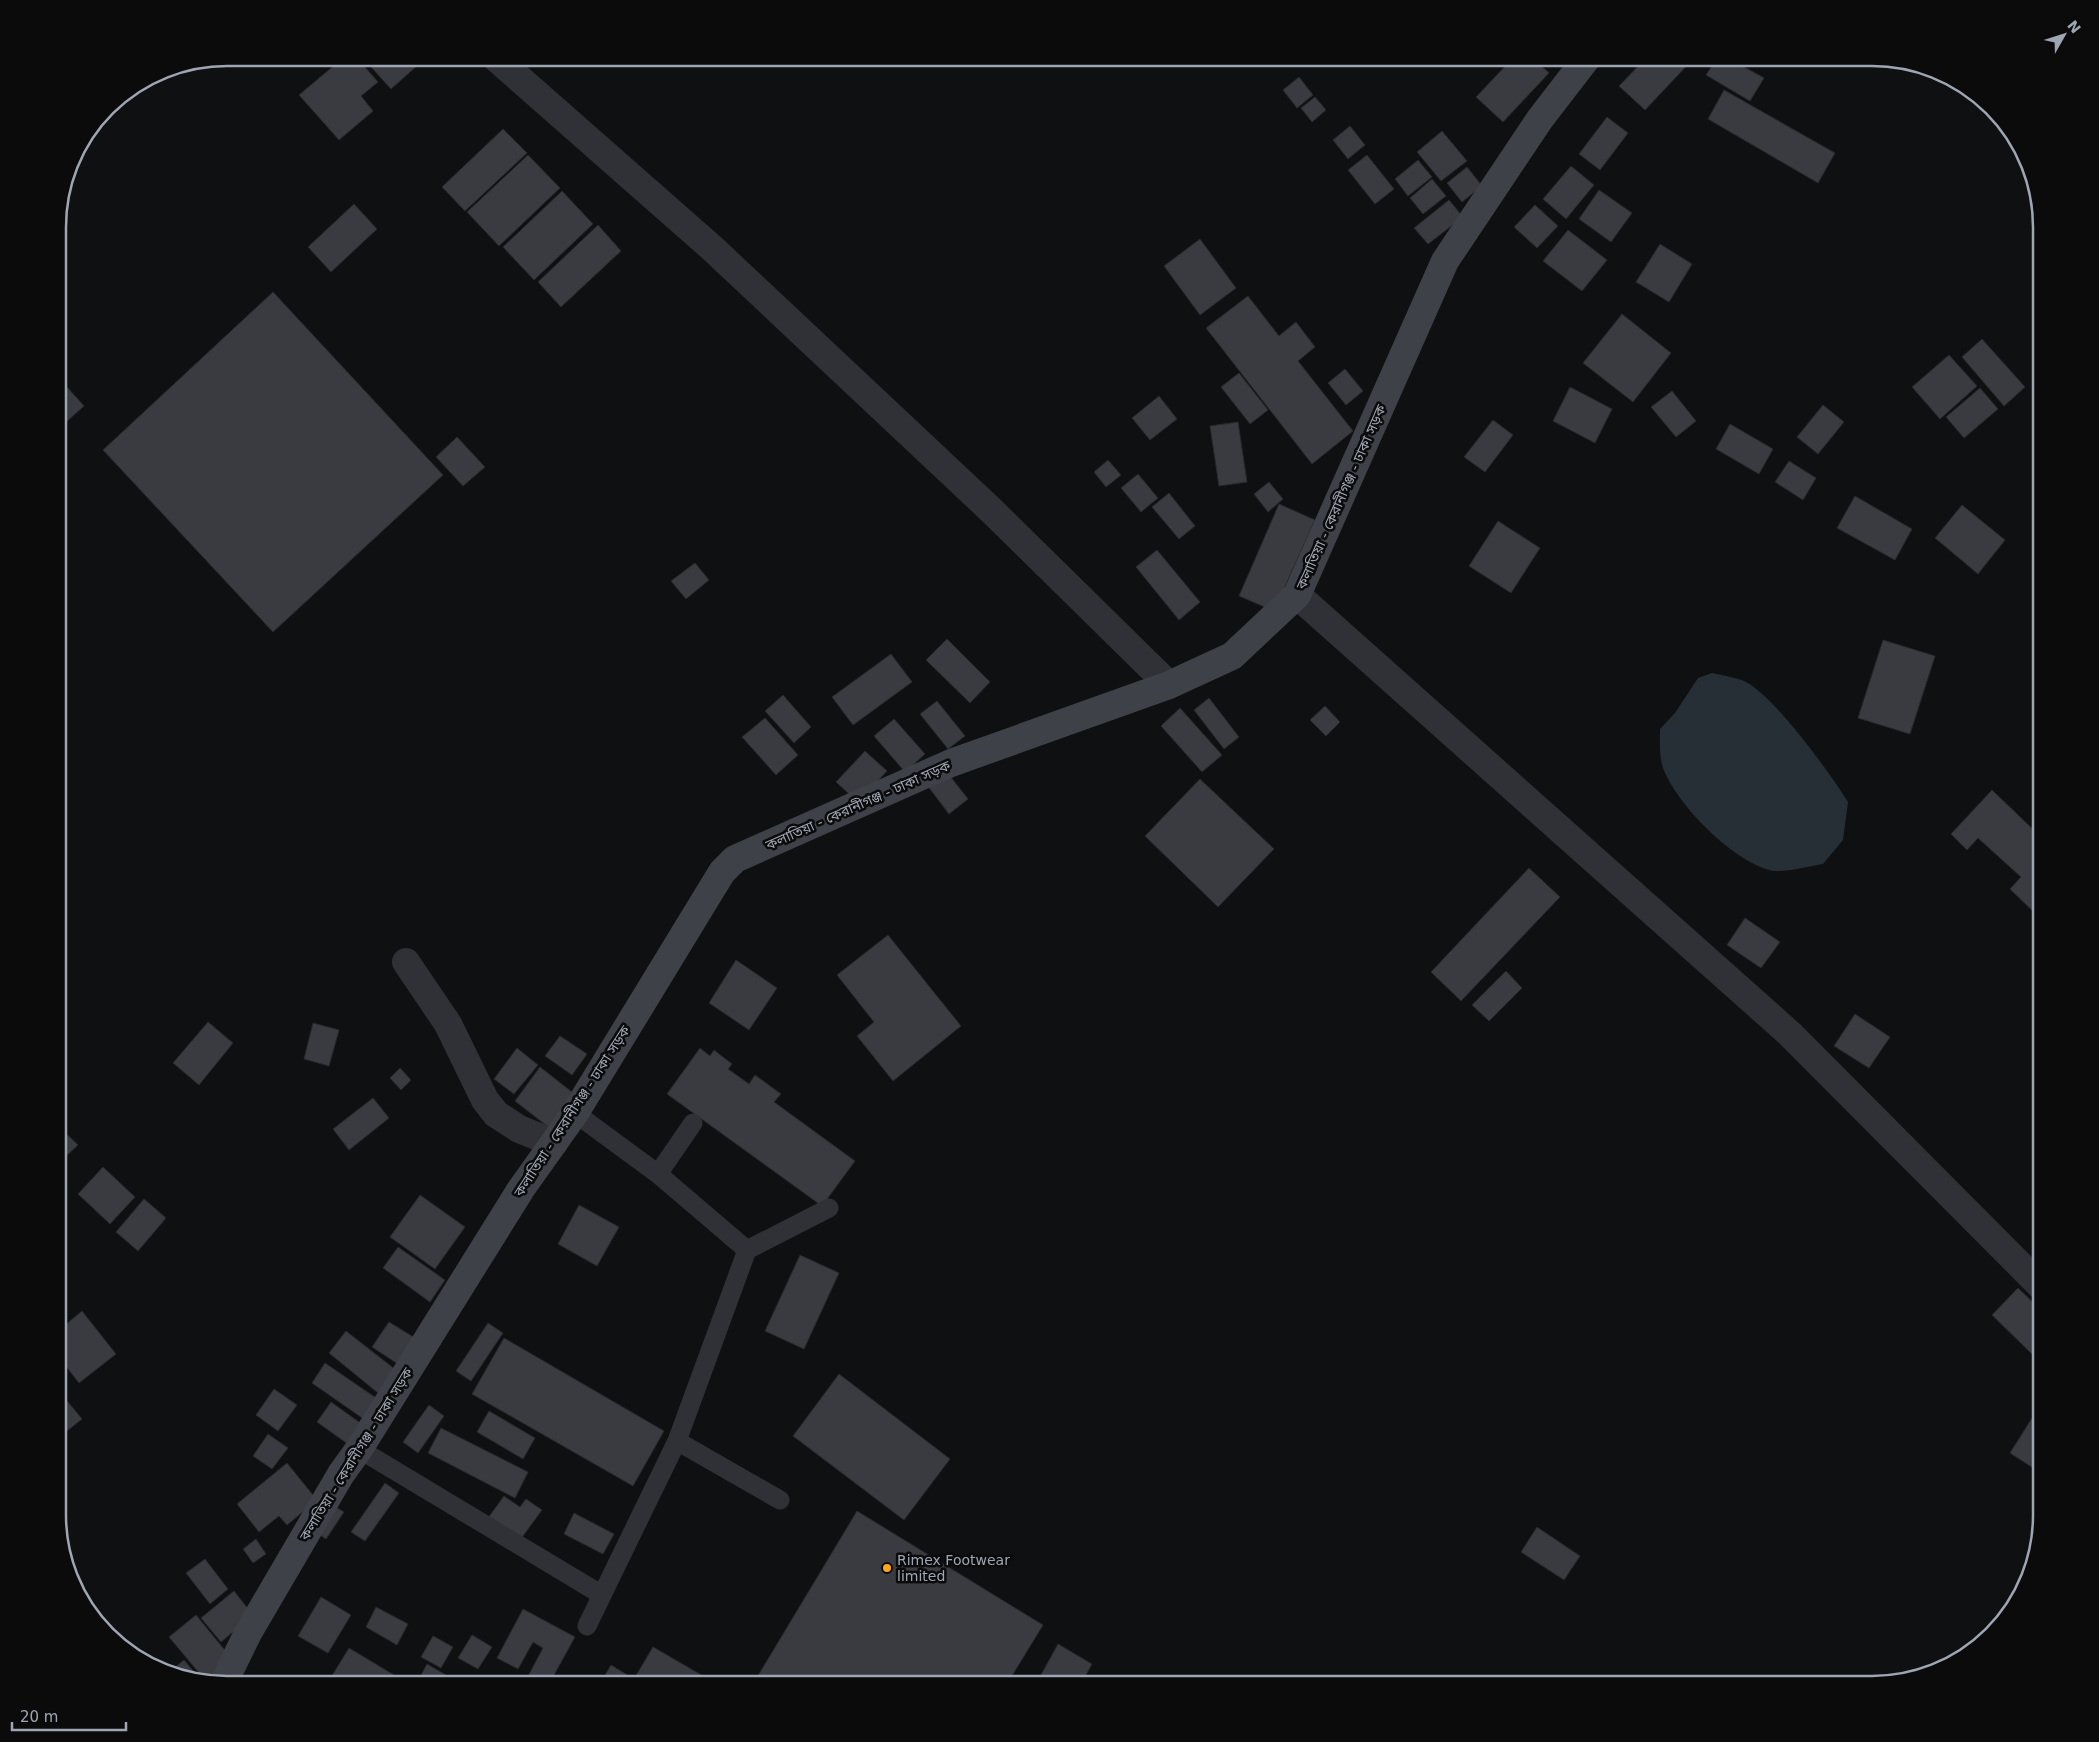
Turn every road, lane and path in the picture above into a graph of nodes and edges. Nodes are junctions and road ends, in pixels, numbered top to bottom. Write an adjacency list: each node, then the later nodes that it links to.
1 (1581, 66): 3 (main road, কলাতিয়া - কেরানীগঞ্জ - ঢাকা সড়ক)
2 (506, 67): 4 (street)
3 (1297, 595): 4 (main road, কলাতিয়া - কেরানীগঞ্জ - ঢাকা সড়ক); 12 (street)
4 (1169, 684): 6 (main road, কলাতিয়া - কেরানীগঞ্জ - ঢাকা সড়ক)
5 (406, 962): 8 (street)
6 (575, 1113): 8 (main road, কলাতিয়া - কেরানীগঞ্জ - ঢাকা সড়ক); 9 (lane)
7 (693, 1123): 9 (lane)
8 (554, 1143): 14 (main road, কলাতিয়া - কেরানীগঞ্জ - ঢাকা সড়ক)
9 (658, 1174): 11 (lane)
10 (828, 1208): 11 (lane)
11 (748, 1250): 13 (lane)
12 (2033, 1277)
13 (676, 1441): 15 (lane); 16 (lane)
14 (359, 1449): 16 (lane); 18 (main road, কলাতিয়া - কেরানীগঞ্জ - ঢাকা সড়ক)
15 (780, 1500)
16 (602, 1595): 17 (lane)
17 (587, 1626)
18 (227, 1676)

